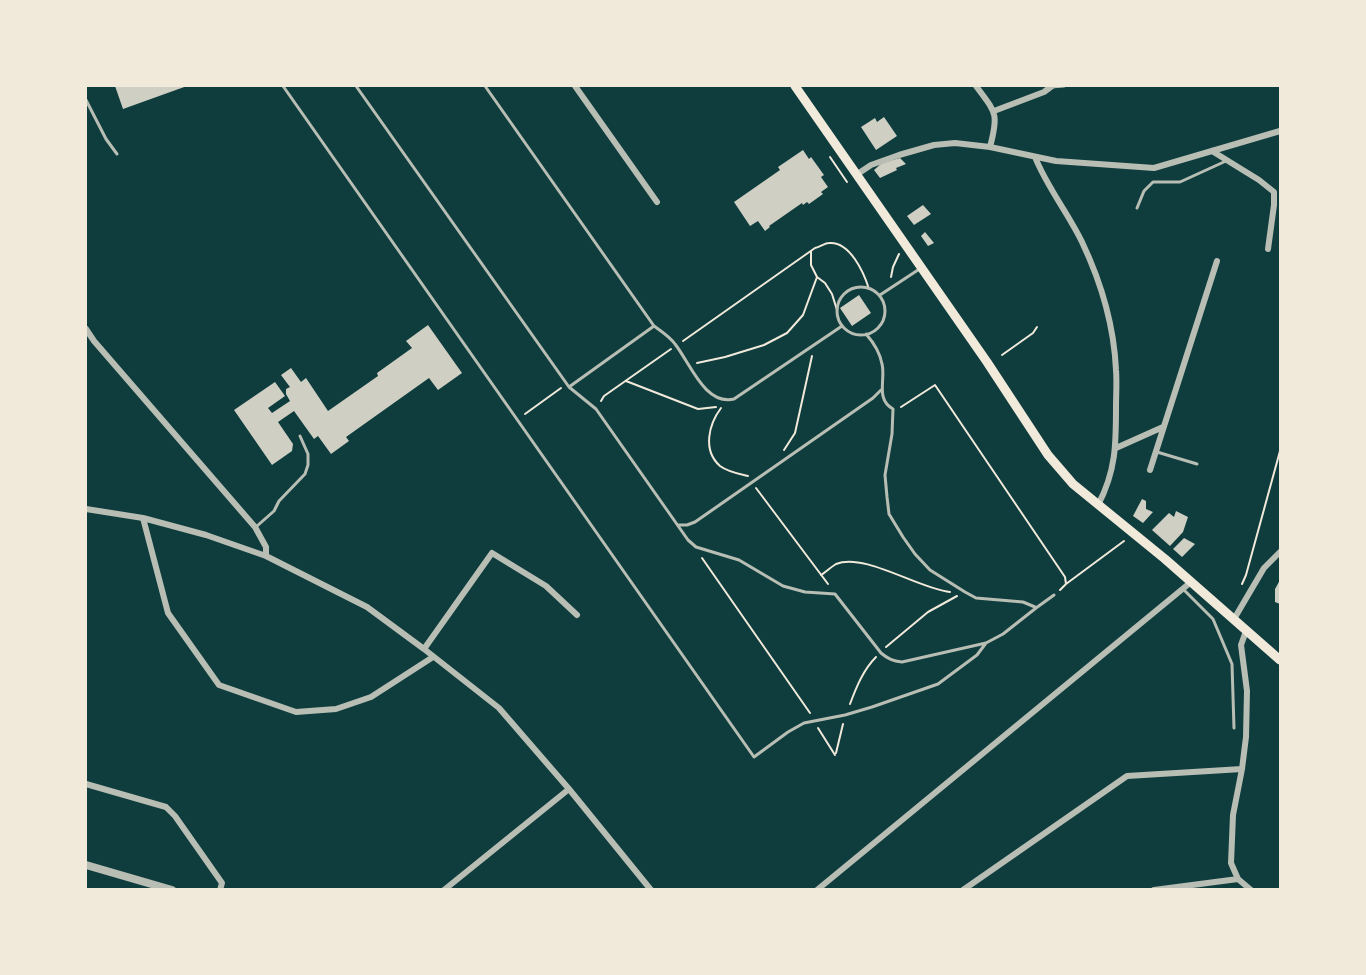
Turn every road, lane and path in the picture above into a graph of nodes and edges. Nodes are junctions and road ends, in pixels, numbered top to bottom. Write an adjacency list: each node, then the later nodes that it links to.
1 (283, 86): 47 (lane)
2 (356, 86): 42 (lane)
3 (485, 86): 32 (lane)
4 (575, 86): 20 (street)
5 (795, 86): 18 (main road)
6 (976, 86): 10 (street)
7 (1064, 86): 8 (lane)
8 (1048, 88): 10 (street)
9 (86, 100): 15 (lane)
10 (994, 111): 12 (street)
11 (1281, 131): 14 (street)
12 (990, 147): 16 (street); 18 (street)
13 (825, 150): 19 (path)
14 (1212, 151): 16 (street); 17 (street)
15 (117, 154)
16 (1035, 158): 50 (street)
17 (1228, 161): 21 (lane); 23 (street)
18 (856, 175): 26 (main road)
19 (849, 185)
20 (657, 202)
21 (1137, 208)
22 (898, 249): 28 (path)
23 (1268, 249)
24 (811, 251): 27 (path); 29 (path); 37 (path)
25 (1217, 261): 48 (street)
26 (921, 268): 28 (lane); 58 (main road)
27 (818, 277): 31 (path); 40 (path)
28 (894, 286): 30 (lane)
29 (869, 288): 30 (lane); 31 (lane)
30 (880, 295): 36 (lane)
31 (837, 310): 33 (lane)
32 (654, 326): 37 (lane); 42 (lane)
33 (842, 326): 36 (lane); 38 (lane)
34 (1037, 327): 39 (path)
35 (86, 328): 62 (street)
36 (866, 334): 43 (lane)
37 (676, 345): 40 (lane); 41 (path)
38 (814, 345): 44 (lane); 53 (path)
39 (1002, 355)
40 (688, 365): 44 (lane)
41 (626, 381): 44 (path); 45 (path)
42 (569, 387): 45 (lane); 47 (path)
43 (881, 390): 46 (lane); 53 (lane)
44 (727, 401): 56 (path)
45 (596, 409): 61 (lane)
46 (893, 409): 70 (path); 72 (lane)
47 (518, 419): 83 (lane)
48 (1163, 427): 50 (street); 52 (street)
49 (300, 436): 62 (lane)
50 (1116, 448): 58 (street)
51 (1281, 451): 68 (path)
52 (1156, 452): 54 (lane); 55 (street)
53 (780, 462): 56 (lane)
54 (1197, 464)
55 (1150, 470)
56 (760, 477): 57 (lane)
57 (752, 483): 61 (lane); 67 (path)
58 (1098, 506): 63 (main road)
59 (86, 509): 60 (street)
60 (143, 518): 66 (street); 81 (street)
61 (678, 525): 64 (lane)
62 (255, 527): 66 (street)
63 (1134, 534): 69 (main road); 70 (path)
64 (696, 547): 73 (lane); 83 (path)
65 (1280, 553): 77 (street)
66 (266, 556): 80 (street)
67 (821, 575): 72 (path); 73 (path)
68 (1246, 575)
69 (1191, 582): 71 (street); 77 (main road)
70 (1066, 584): 74 (path)
71 (1182, 589): 84 (lane); 91 (street)
72 (965, 592): 75 (lane)
73 (835, 594): 79 (lane)
74 (1054, 595): 75 (lane)
75 (1036, 608): 79 (lane)
76 (577, 615): 80 (street)
77 (1234, 619): 78 (main road)
78 (1246, 631): 82 (main road); 86 (street)
79 (986, 643): 83 (lane)
80 (424, 649): 81 (street)
81 (433, 657): 88 (street)
82 (1281, 660)
83 (816, 721): 85 (path)
84 (1234, 728)
85 (836, 755)
86 (1242, 769): 90 (street); 96 (street)
87 (86, 784): 93 (street)
88 (569, 789): 94 (street); 95 (street)
89 (86, 865): 92 (street)
90 (1238, 879): 97 (street); 98 (street)
91 (821, 889)
92 (172, 890)
93 (220, 890)
94 (444, 890)
95 (651, 890)
96 (963, 890)
97 (1154, 890)
98 (1251, 890)

